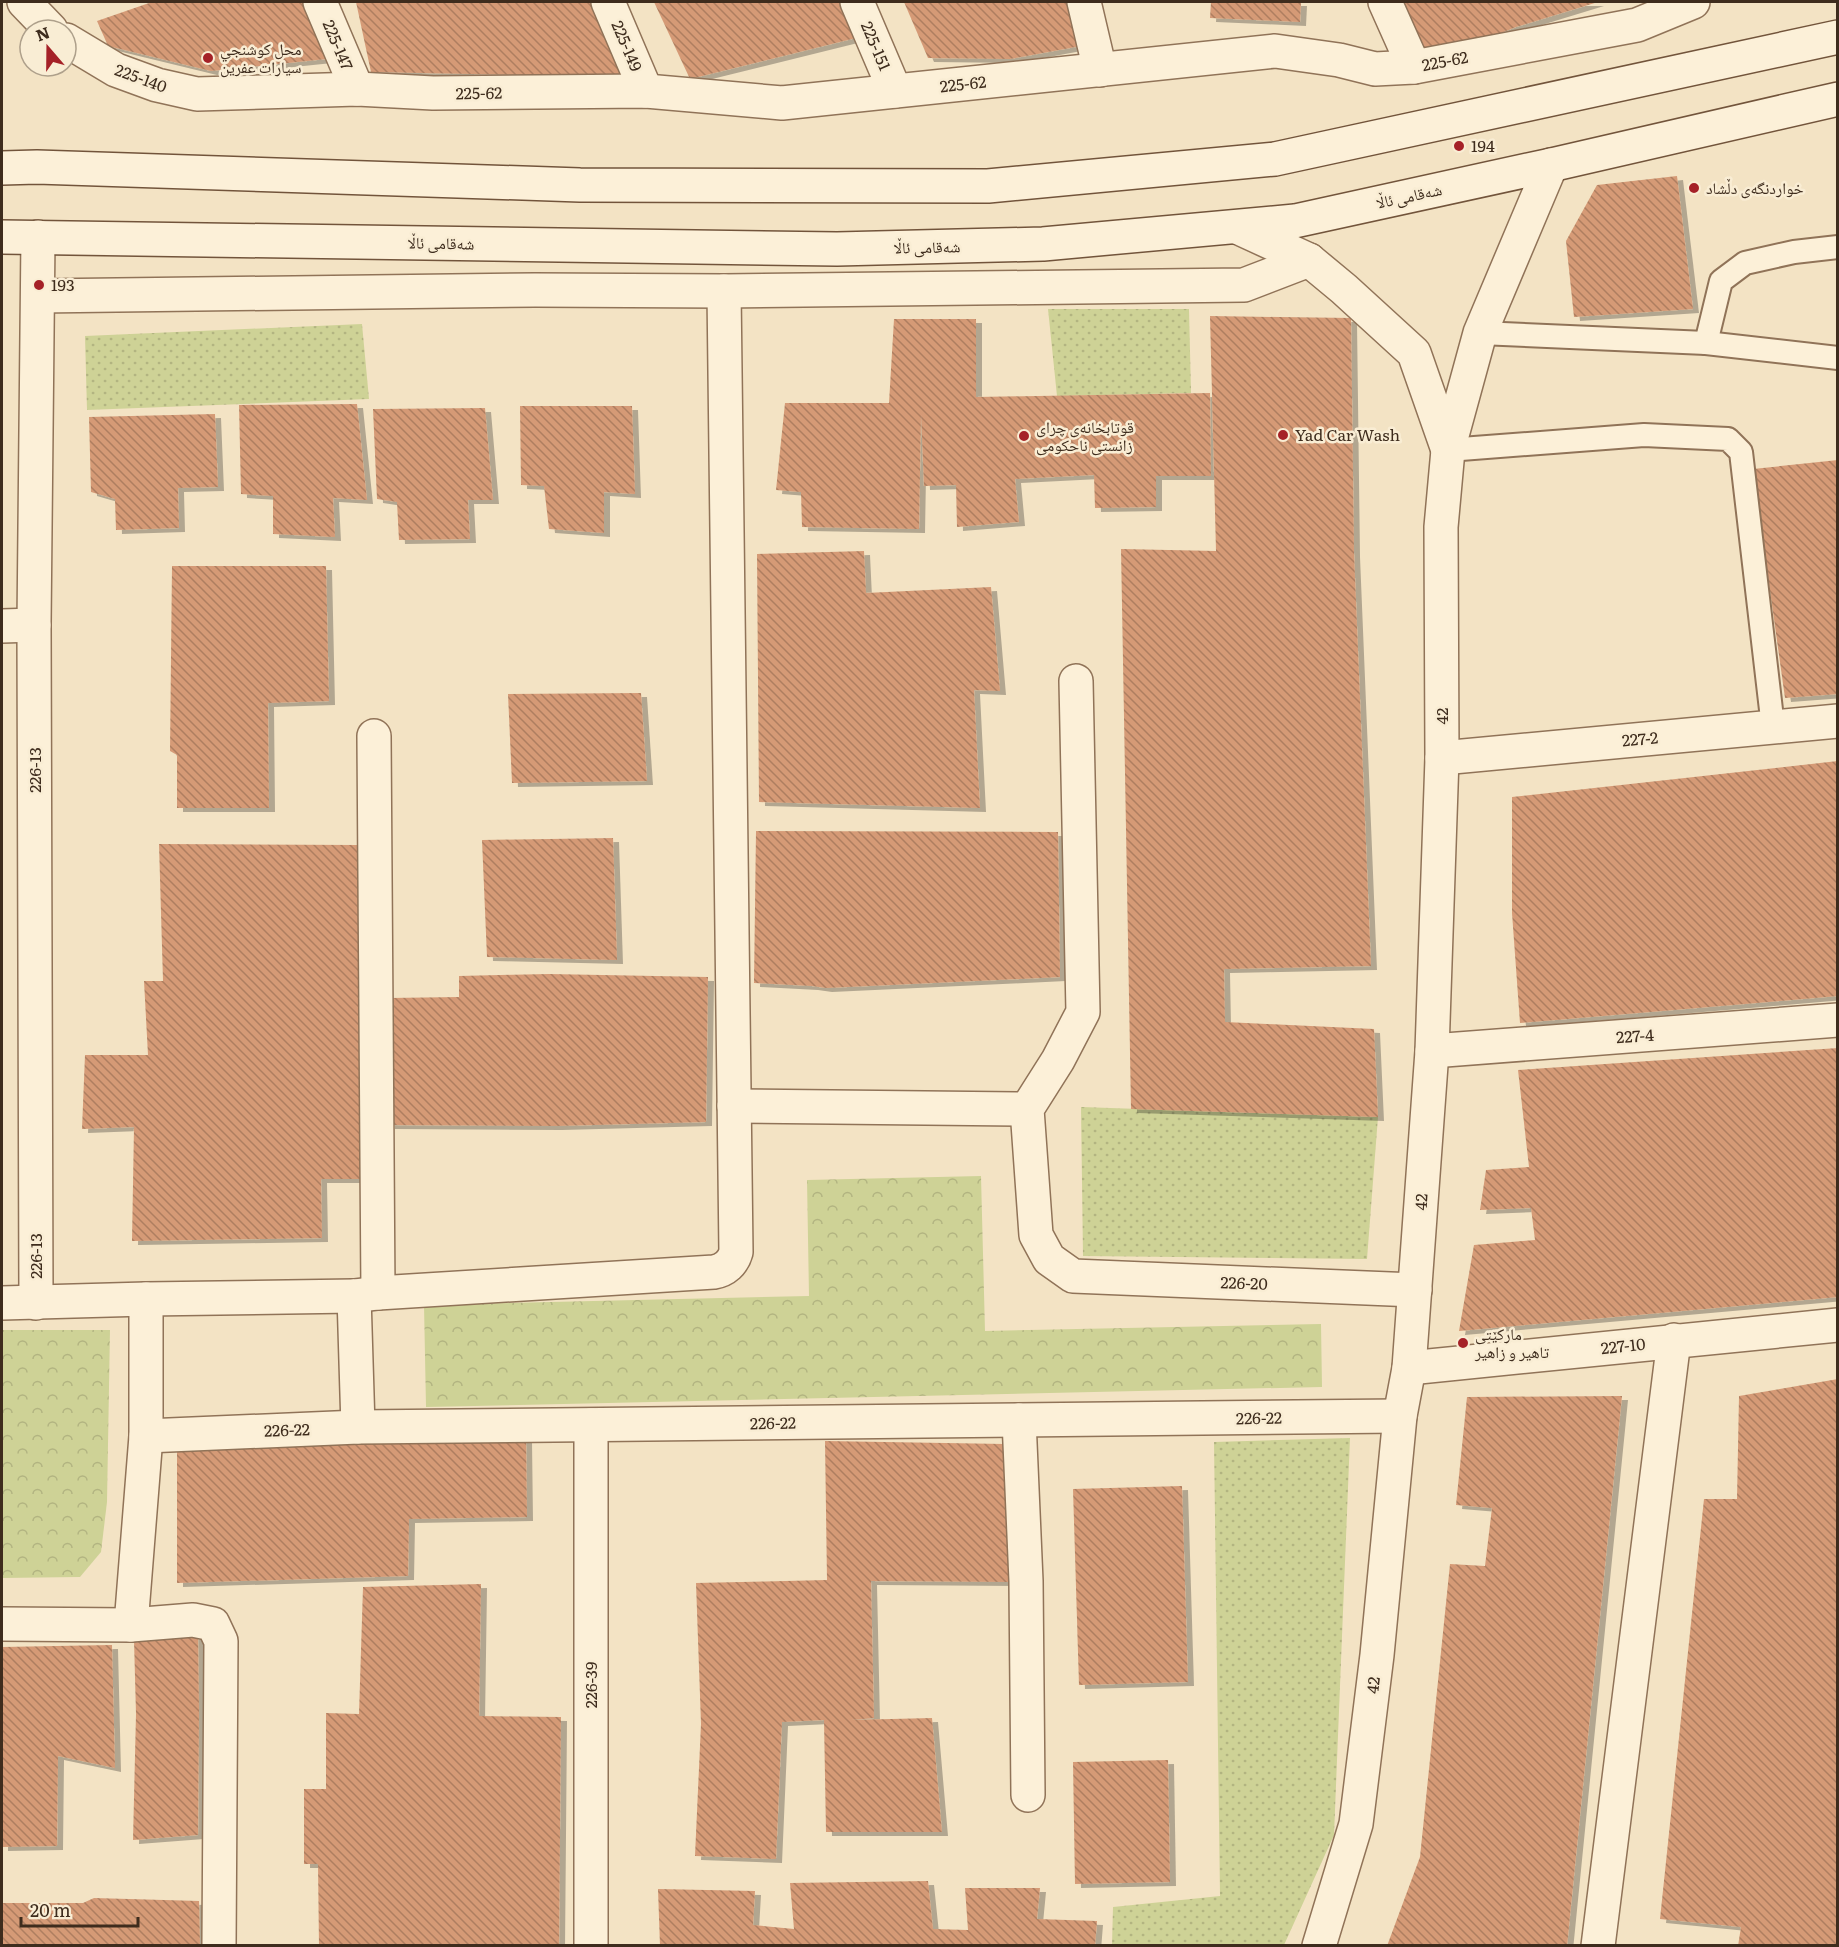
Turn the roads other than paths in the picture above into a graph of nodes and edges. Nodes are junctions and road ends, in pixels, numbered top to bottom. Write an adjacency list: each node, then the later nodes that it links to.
1 (24, 2): 9 (street)
2 (320, 2): 14 (street, 225-147)
3 (608, 2): 15 (street, 225-149)
4 (857, 2): 16 (street, 225-151)
5 (1084, 2): 13 (street)
6 (1385, 2): 12 (street)
7 (1693, 2): 8 (street, 225-62)
8 (1631, 13): 12 (street, 225-62)
9 (39, 18)
10 (1838, 37): 20 (street)
11 (78, 47): 17 (street, 225-140)
12 (1414, 66): 13 (street, 225-62)
13 (1100, 70): 16 (street, 225-62)
14 (357, 89): 15 (street, 225-62); 17 (street, 225-62)
15 (646, 91): 16 (street, 225-62)
16 (895, 91)
17 (223, 94)
18 (1838, 99): 19 (street, شه‌قامی ئاڵا)
19 (1551, 165): 21 (street, شه‌قامی ئاڵا); 28 (street)
20 (2, 168)
21 (1239, 228): 23 (street, شه‌قامی ئاڵا); 25 (street)
22 (2, 237): 23 (street, شه‌قامی ئاڵا)
23 (38, 237): 27 (street, 226-13)
24 (1838, 247): 29 (lane)
25 (1309, 260): 26 (street); 31 (street)
26 (724, 291): 27 (street); 41 (street)
27 (38, 296): 33 (street, 226-13)
28 (1480, 333): 29 (lane); 31 (street)
29 (1706, 343): 30 (lane)
30 (1838, 358)
31 (1448, 450): 36 (lane); 38 (street, 42)
32 (2, 626): 33 (street)
33 (34, 626): 47 (street, 226-13)
34 (1076, 681): 42 (street)
35 (1838, 721): 36 (street, 227-2)
36 (1773, 727): 38 (street, 227-2)
37 (374, 736): 44 (street)
38 (1442, 758): 40 (street, 42)
39 (1838, 1020): 40 (street, 227-4)
40 (1432, 1051): 43 (street, 42)
41 (734, 1106): 42 (street); 44 (street)
42 (1027, 1109): 43 (street, 226-20)
43 (1415, 1290): 50 (street, 42)
44 (366, 1295): 45 (street); 54 (street)
45 (147, 1299): 47 (street); 55 (street)
46 (2, 1303): 47 (street)
47 (36, 1303)
48 (1838, 1325): 49 (street, 227-10)
49 (1674, 1340): 50 (street, 227-10); 62 (street)
50 (1409, 1368): 51 (street, 42)
51 (1400, 1416): 52 (street, 226-22); 61 (street, 42)
52 (1019, 1420): 53 (street, 226-22); 58 (street)
53 (591, 1425): 54 (street, 226-22); 60 (street, 226-39)
54 (358, 1427): 55 (street, 226-22)
55 (146, 1436): 57 (street)
56 (2, 1624): 57 (street)
57 (131, 1625): 59 (street)
58 (1028, 1795)
59 (219, 1946)
60 (591, 1946)
61 (1319, 1946)
62 (1598, 1946)

